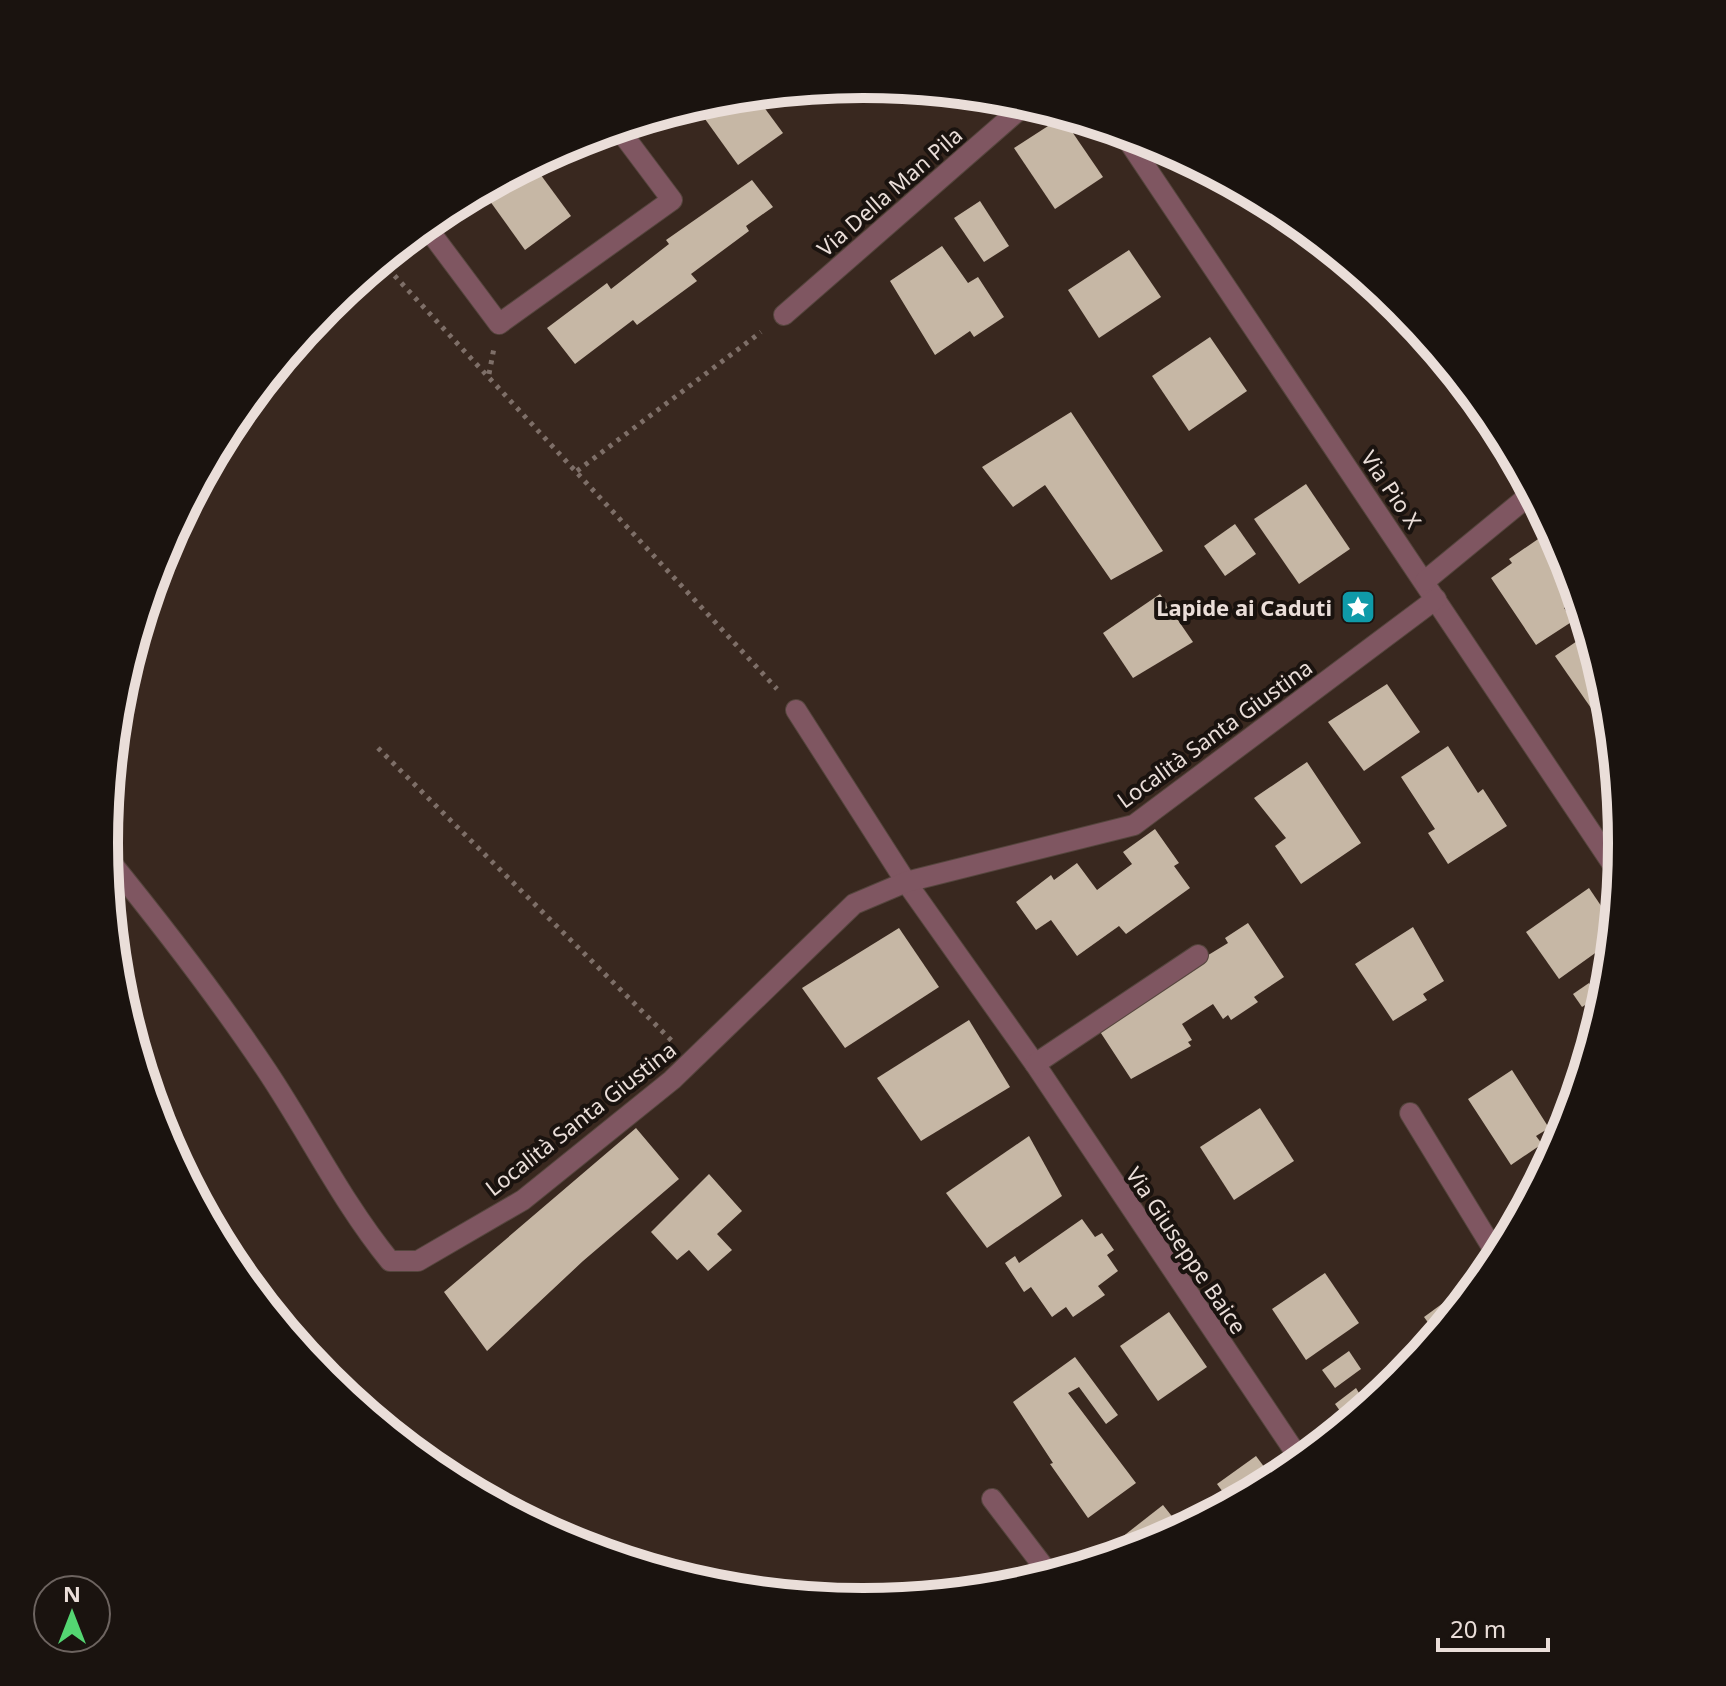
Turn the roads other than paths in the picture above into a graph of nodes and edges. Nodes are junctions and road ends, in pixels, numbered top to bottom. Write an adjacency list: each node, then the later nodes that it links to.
1 (1015, 114): 5 (street, Via Della Man Pila)
2 (625, 138): 4 (street)
3 (1134, 150): 7 (street, Via Pio X)
4 (433, 235)
5 (784, 315)
6 (1524, 500): 7 (street)
7 (1425, 581): 8 (street, Via Pio X)
8 (1436, 599): 10 (street, Via Pio X); 12 (street, Località Santa Giustina)
9 (796, 710): 12 (street)
10 (1607, 857)
11 (119, 873): 12 (street, Località Santa Giustina)
12 (906, 882): 14 (street, Via Giuseppe Baice)
13 (1198, 955): 14 (street)
14 (1035, 1064): 17 (street, Via Giuseppe Baice)
15 (1410, 1113): 16 (street)
16 (1490, 1244)
17 (1294, 1450)
18 (992, 1499): 19 (street)
19 (1043, 1566)

